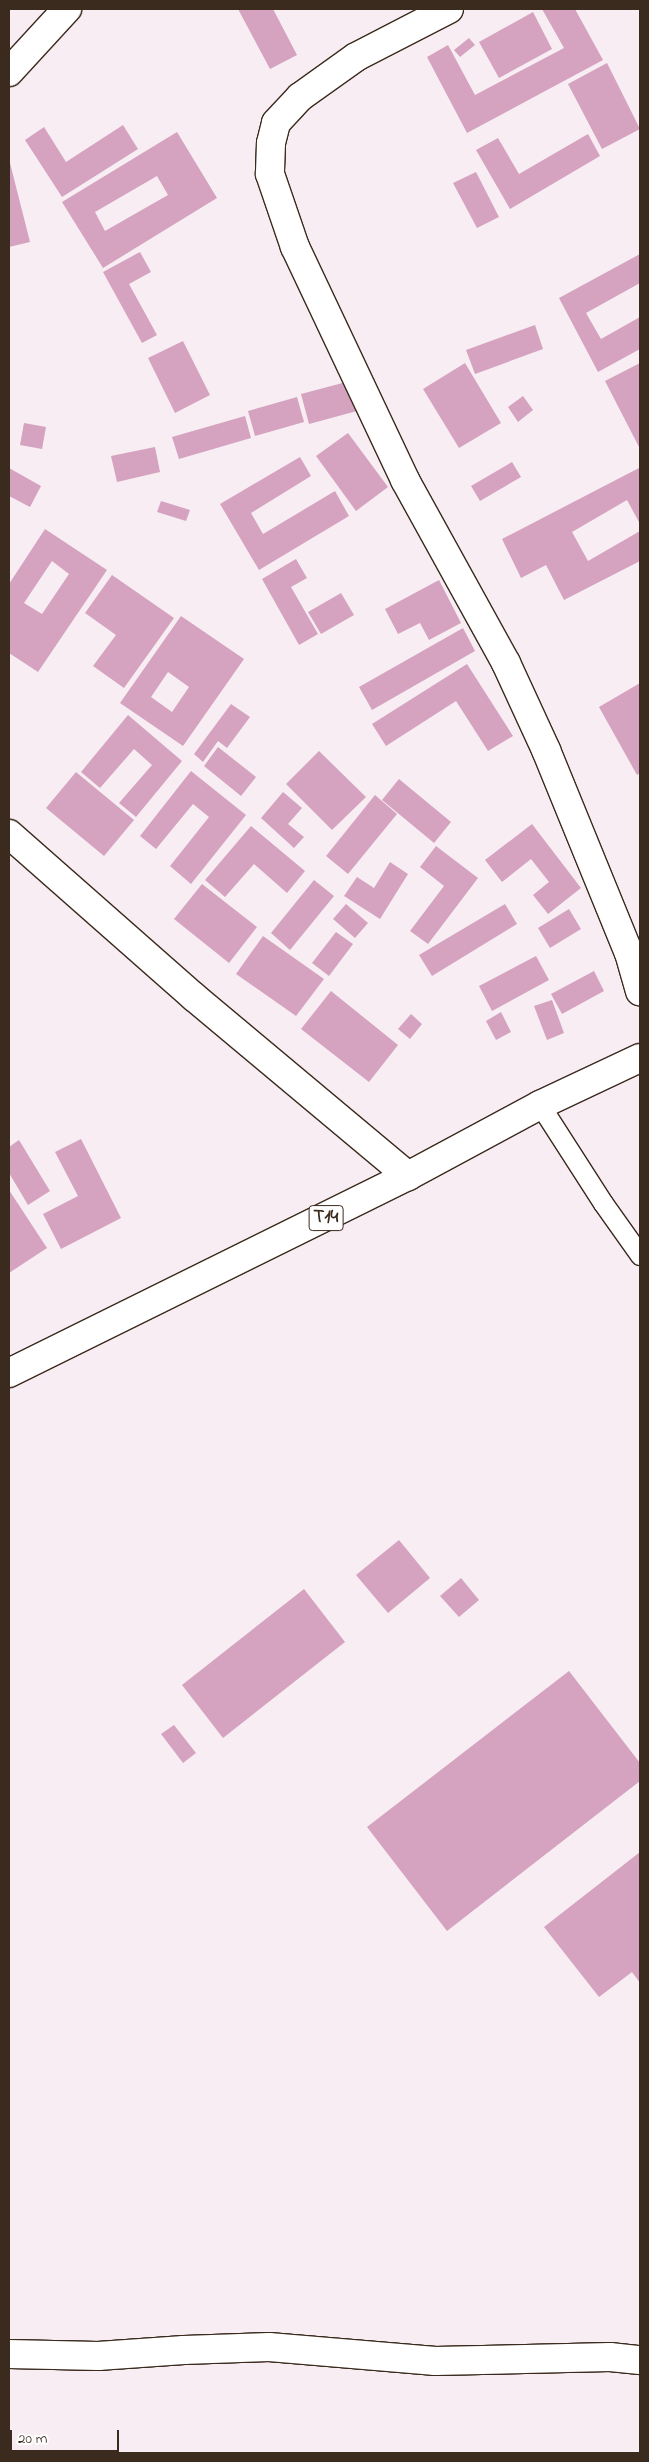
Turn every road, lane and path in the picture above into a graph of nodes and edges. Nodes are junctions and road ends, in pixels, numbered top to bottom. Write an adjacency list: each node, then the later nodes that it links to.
1 (67, 9): 3 (main road)
2 (449, 9): 5 (main road)
3 (9, 72)
4 (9, 834): 8 (main road)
5 (640, 991)
6 (640, 1058): 7 (main road, T14)
7 (540, 1105): 8 (main road, T14); 9 (lane)
8 (408, 1176): 10 (main road, T14)
9 (640, 1255)
10 (9, 1373)
11 (9, 2354): 12 (main road)
12 (640, 2360)

